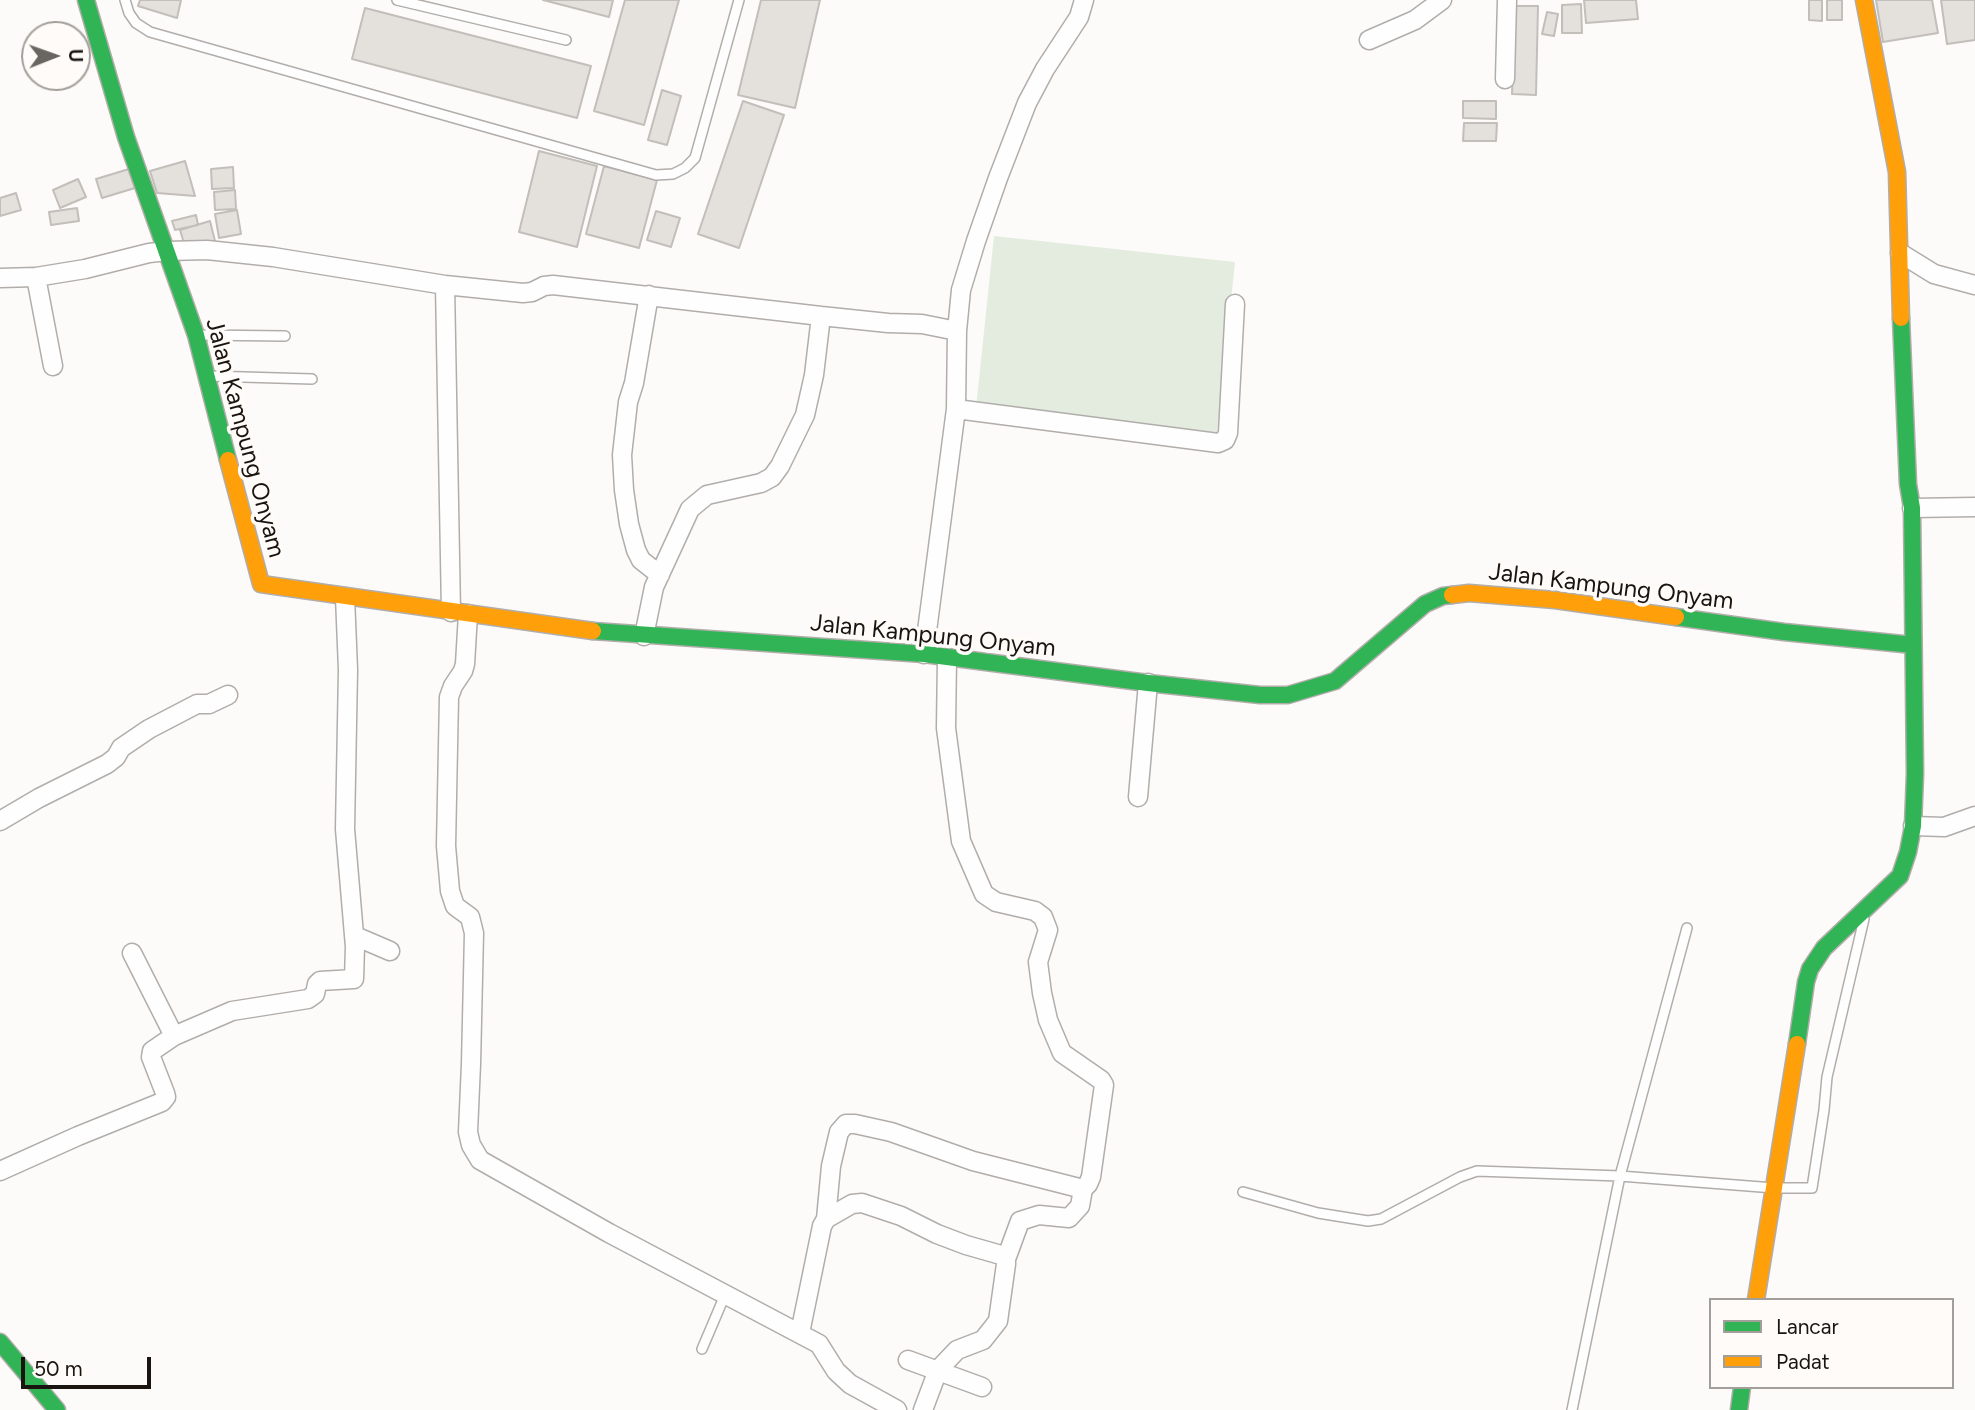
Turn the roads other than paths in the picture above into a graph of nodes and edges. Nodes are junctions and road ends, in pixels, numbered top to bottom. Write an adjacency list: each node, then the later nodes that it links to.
1 (86, 0): 12 (street, Jalan Kampung Onyam)
2 (125, 0): 4 (lane)
3 (397, 0): 9 (lane)
4 (739, 0)
5 (1084, 0): 21 (street)
6 (1442, 0): 10 (street)
7 (1507, 0): 11 (street)
8 (1864, 0): 13 (street)
9 (566, 40)
10 (1369, 40)
11 (1505, 79)
12 (167, 251): 14 (street); 16 (street); 22 (street, Jalan Kampung Onyam)
13 (1900, 253): 17 (street); 29 (street)
14 (36, 277): 15 (street); 24 (street)
15 (0, 278)
16 (445, 285): 18 (street); 32 (street)
17 (1975, 285)
18 (649, 295): 20 (street); 30 (street)
19 (1235, 304): 27 (street)
20 (821, 316): 21 (street); 30 (street)
21 (957, 331): 27 (street)
22 (196, 335): 23 (lane); 25 (street, Jalan Kampung Onyam)
23 (285, 335)
24 (53, 366)
25 (208, 376): 26 (lane); 31 (street, Jalan Kampung Onyam)
26 (312, 379)
27 (956, 409): 35 (street)
28 (1975, 507): 29 (street)
29 (1912, 508): 34 (street)
30 (660, 575): 33 (street)
31 (345, 597): 32 (street, Jalan Kampung Onyam); 45 (street)
32 (460, 613): 33 (street, Jalan Kampung Onyam); 56 (street)
33 (644, 636): 35 (street, Jalan Kampung Onyam)
34 (1913, 645): 37 (street, Jalan Kampung Onyam); 42 (street)
35 (924, 654): 36 (street, Jalan Kampung Onyam)
36 (947, 657): 37 (street, Jalan Kampung Onyam); 52 (street)
37 (1148, 684): 39 (street)
38 (228, 695): 41 (street)
39 (1138, 797)
40 (1975, 816): 42 (street)
41 (0, 821)
42 (1913, 826): 43 (street)
43 (1866, 910): 51 (street); 51 (lane)
44 (1687, 928): 50 (lane)
45 (355, 936): 46 (street); 48 (street)
46 (390, 951)
47 (132, 953): 48 (street)
48 (174, 1035): 49 (street)
49 (0, 1171)
50 (1620, 1176): 51 (lane); 53 (lane); 68 (lane)
51 (1774, 1188): 57 (street)
52 (1083, 1189): 54 (street); 55 (street)
53 (1243, 1192)
54 (826, 1219): 55 (street); 58 (street)
55 (1006, 1259): 62 (street)
56 (725, 1295): 58 (street); 60 (lane)
57 (1756, 1298)
58 (800, 1333): 66 (street)
59 (0, 1342): 65 (street)
60 (702, 1349)
61 (908, 1360): 62 (street)
62 (939, 1370): 63 (street); 67 (street)
63 (982, 1387)
64 (1742, 1389): 69 (street)
65 (57, 1410)
66 (897, 1410)
67 (923, 1410)
68 (1572, 1410)
69 (1739, 1410)

